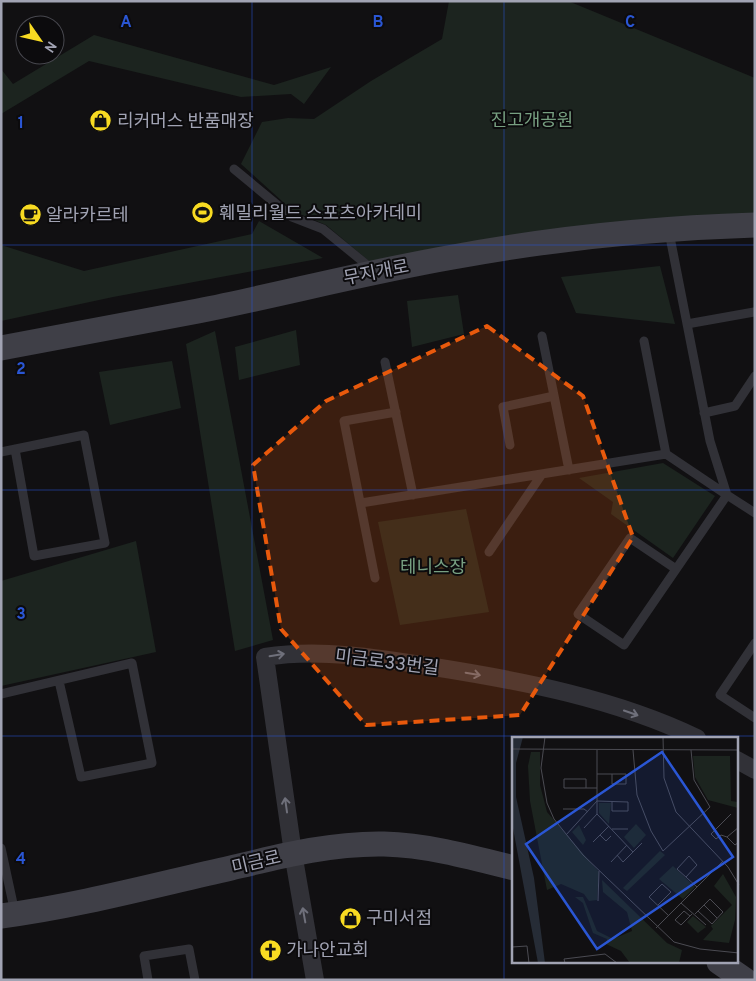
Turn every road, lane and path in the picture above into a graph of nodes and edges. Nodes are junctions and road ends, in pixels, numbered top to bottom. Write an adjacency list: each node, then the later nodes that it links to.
1 (234, 169): 4 (lane)
2 (755, 225): 3 (street, 무지개로)
3 (668, 230): 4 (street, 무지개로); 6 (lane)
4 (377, 272): 9 (street, 무지개로)
5 (754, 312): 6 (lane)
6 (687, 324): 14 (lane)
7 (542, 336): 12 (lane)
8 (644, 341): 18 (lane)
9 (1, 348)
10 (385, 362): 13 (lane)
11 (755, 376): 14 (lane)
12 (554, 396): 15 (lane); 19 (lane)
13 (396, 412): 21 (lane); 23 (lane)
14 (704, 413): 22 (lane)
15 (510, 445)
16 (15, 449): 16 (lane); 17 (lane)
17 (1, 452)
18 (666, 454): 19 (lane); 22 (lane)
19 (569, 470): 20 (lane)
20 (542, 474): 21 (lane); 25 (lane)
21 (413, 495): 23 (lane)
22 (727, 495): 24 (lane); 26 (lane)
23 (361, 503): 27 (lane)
24 (755, 513)
25 (489, 552)
26 (676, 569): 26 (lane)
27 (375, 578)
28 (755, 644): 31 (lane)
29 (59, 681): 29 (lane); 30 (lane)
30 (1, 694)
31 (755, 718)
32 (694, 737): 36 (street, 미금로33번길, one-way to 32)
33 (738, 761): 34 (street)
34 (755, 770)
35 (1, 848): 38 (lane)
36 (293, 853): 37 (street, 미금로); 38 (street, 미금로); 42 (street, one-way to 36)
37 (512, 868)
38 (8, 915)
39 (722, 964): 43 (street)
40 (148, 980): 41 (lane)
41 (194, 980)
42 (315, 980)
43 (745, 980)

